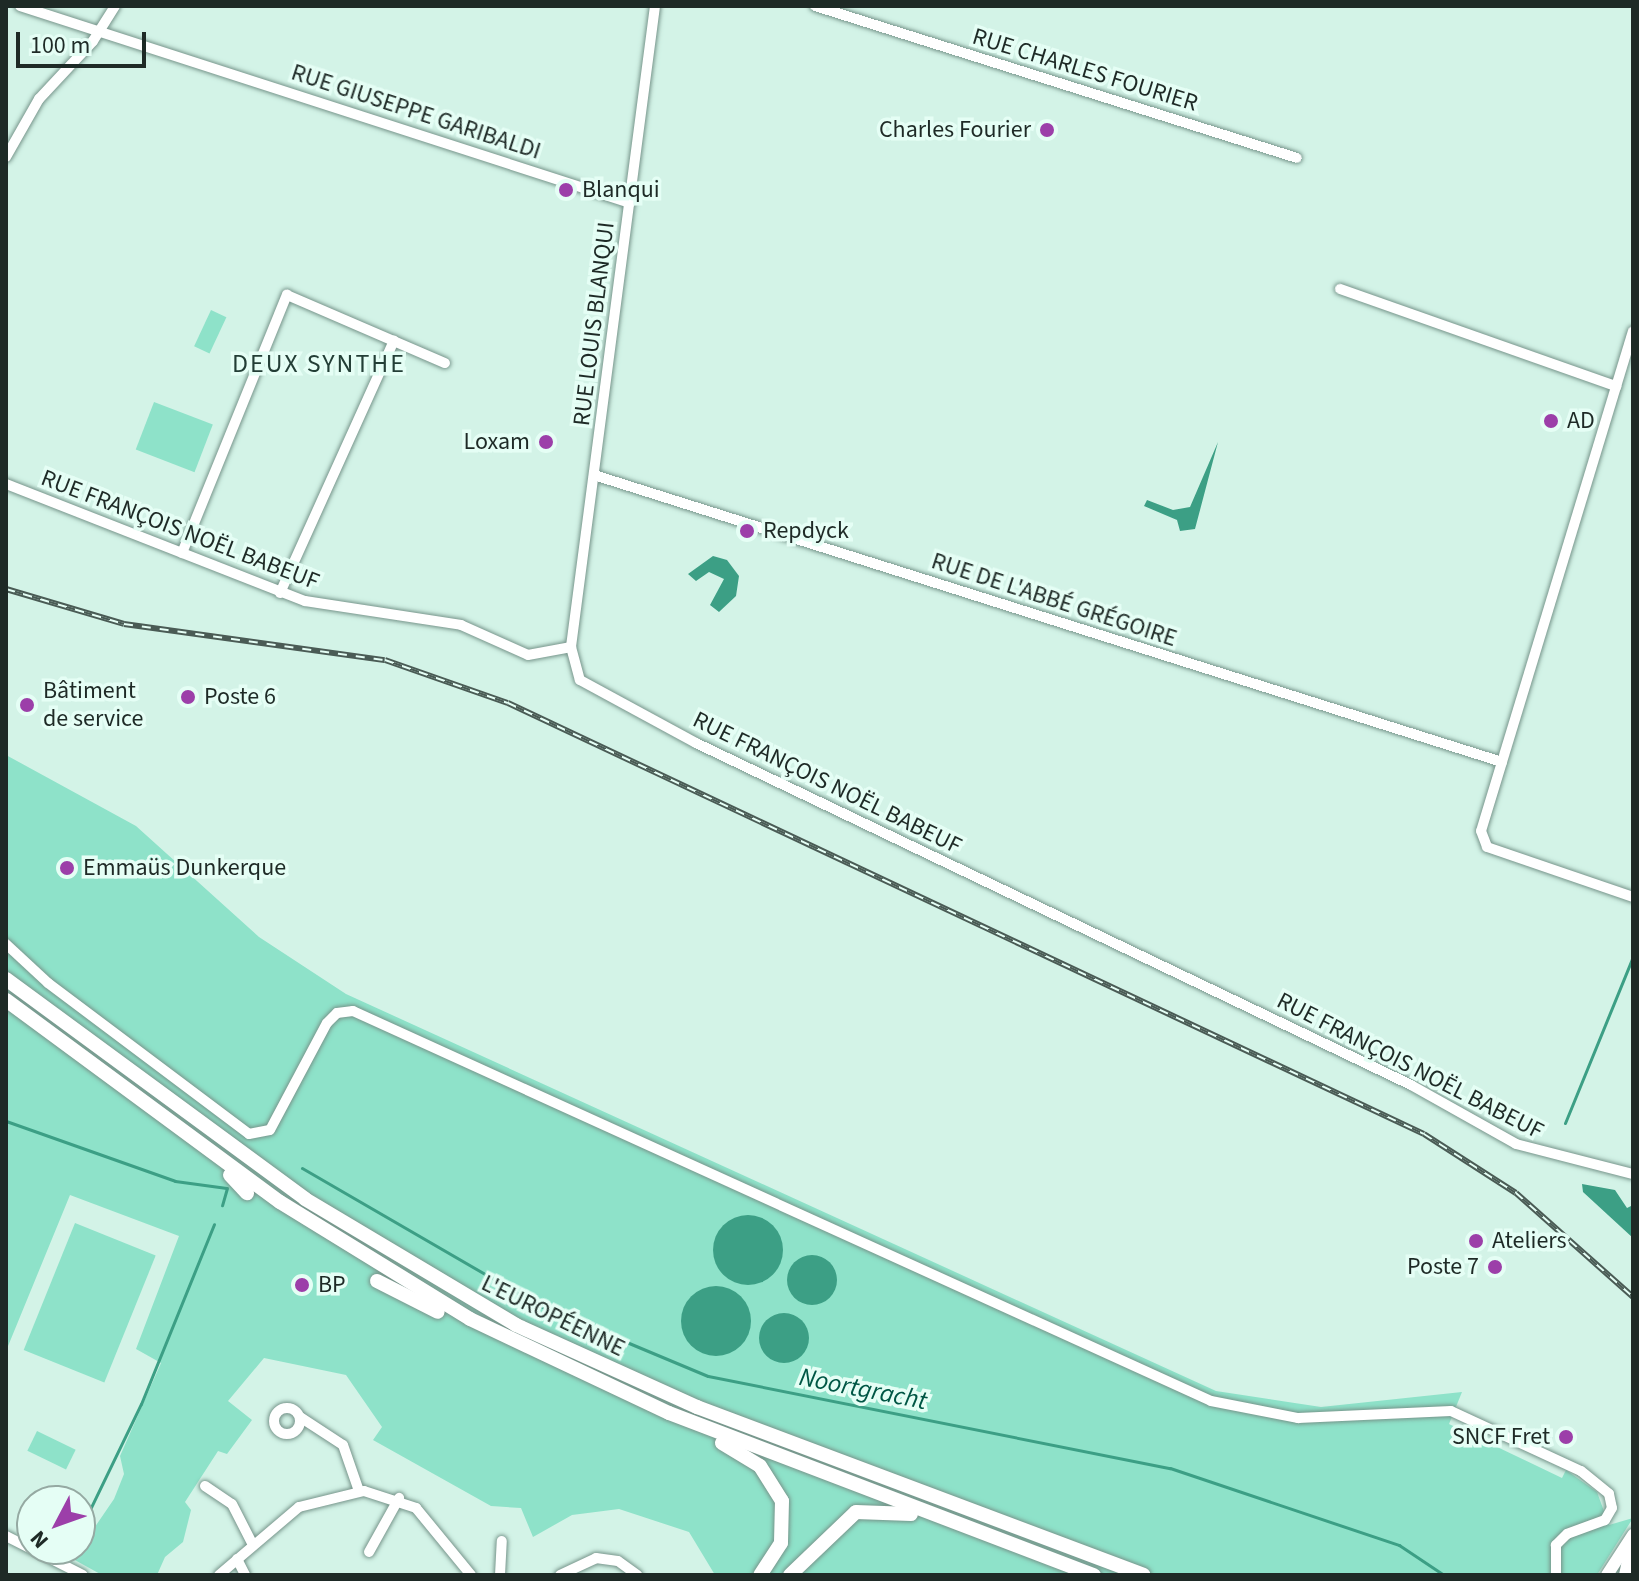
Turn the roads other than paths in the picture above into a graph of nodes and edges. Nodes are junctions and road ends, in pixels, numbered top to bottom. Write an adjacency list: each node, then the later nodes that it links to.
1 (20, 6): 5 (street, RUE GIUSEPPE GARIBALDI)
2 (115, 6): 5 (street)
3 (655, 6): 8 (street, RUE LOUIS BLANQUI)
4 (815, 6): 7 (street, RUE CHARLES FOURIER)
5 (100, 28): 6 (street); 8 (street, RUE GIUSEPPE GARIBALDI)
6 (6, 157)
7 (1297, 158)
8 (630, 203): 14 (street, RUE LOUIS BLANQUI)
9 (1340, 289): 13 (street)
10 (1633, 332): 13 (street)
11 (394, 340): 12 (street); 16 (street); 17 (street)
12 (445, 363)
13 (1616, 386): 19 (street)
14 (594, 475): 18 (street, RUE LOUIS BLANQUI); 19 (street, RUE DE L'ABBÉ GRÉGOIRE)
15 (6, 484): 16 (street, RUE FRANÇOIS NOËL BABEUF)
16 (182, 553): 17 (street, RUE FRANÇOIS NOËL BABEUF)
17 (280, 593): 18 (street, RUE FRANÇOIS NOËL BABEUF)
18 (571, 647): 27 (street, RUE FRANÇOIS NOËL BABEUF)
19 (1502, 762): 20 (street)
20 (1633, 897)
21 (6, 944): 46 (street)
22 (6, 972): 25 (highway)
23 (6, 979): 25 (highway, L'EUROPÉENNE)
24 (6, 1000): 26 (highway, L'EUROPÉENNE)
25 (79, 1034): 56 (highway, L'EUROPÉENNE)
26 (225, 1163): 28 (highway); 30 (highway, L'EUROPÉENNE)
27 (1633, 1174)
28 (247, 1193)
29 (377, 1281): 30 (highway)
30 (549, 1359): 31 (highway, L'EUROPÉENNE)
31 (612, 1389): 41 (highway, L'EUROPÉENNE); 53 (highway)
32 (300, 1417): 34 (street)
33 (205, 1486): 39 (street)
34 (359, 1491): 35 (street); 39 (street)
35 (399, 1498): 40 (street); 45 (street)
36 (1633, 1535): 57 (main road)
37 (502, 1541): 50 (street)
38 (1633, 1542): 58 (main road)
39 (253, 1545): 42 (street)
40 (369, 1552)
41 (1048, 1558): 54 (highway); 55 (highway, L'EUROPÉENNE)
42 (237, 1559): 48 (street); 49 (street)
43 (63, 1565): 47 (street)
44 (575, 1571): 51 (street); 52 (street)
45 (466, 1574)
46 (1555, 1574)
47 (83, 1575)
48 (219, 1575)
49 (245, 1575)
50 (500, 1575)
51 (560, 1575)
52 (637, 1575)
53 (760, 1575)
54 (790, 1575)
55 (1094, 1575)
56 (1143, 1575)
57 (1607, 1575)
58 (1625, 1575)

